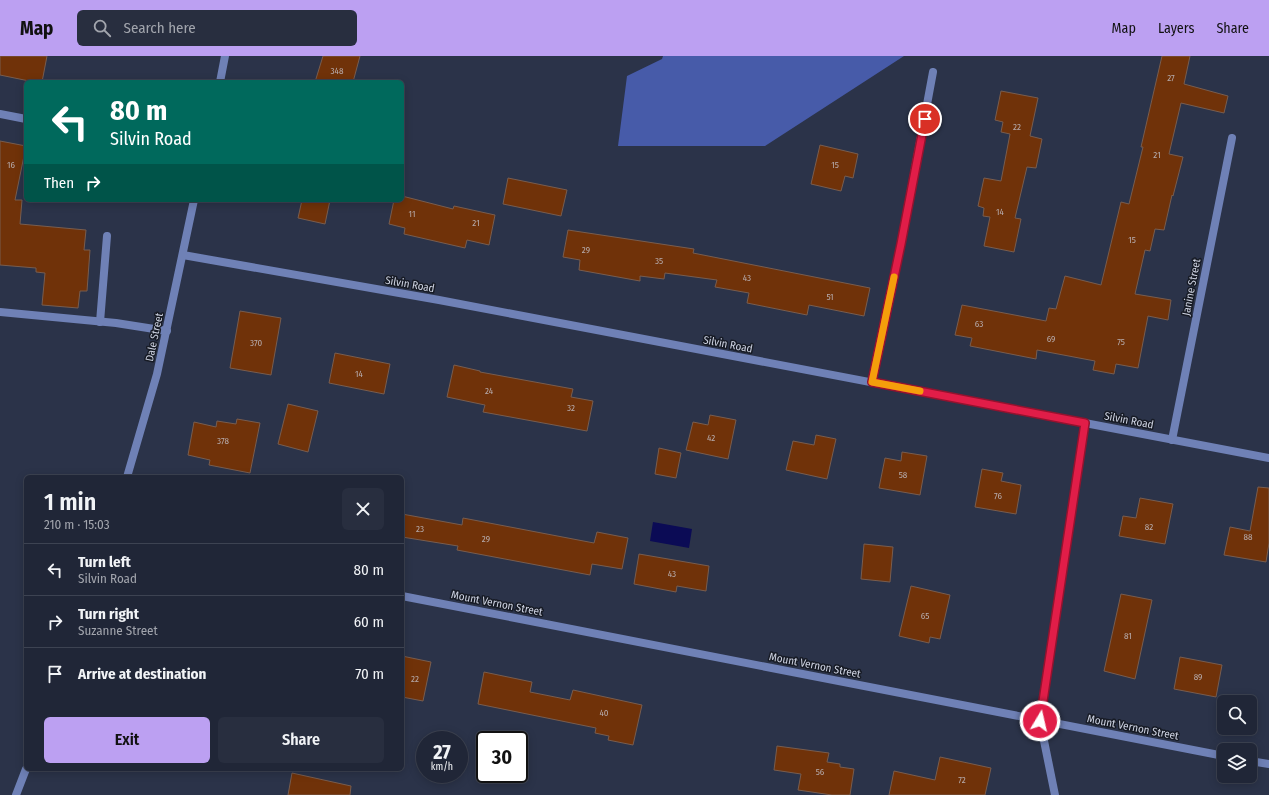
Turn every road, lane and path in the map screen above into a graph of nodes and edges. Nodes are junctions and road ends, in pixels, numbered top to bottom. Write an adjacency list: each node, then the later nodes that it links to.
1 (225, 56): 3 (street)
2 (933, 72): 13 (street)
3 (220, 80)
4 (0, 114): 5 (street)
5 (24, 119)
6 (1232, 138): 15 (street, Janine Street)
7 (194, 202): 9 (street, Dale Street)
8 (107, 236): 11 (street)
9 (183, 255): 12 (street, Dale Street); 13 (street, Silvin Road)
10 (0, 312): 11 (street)
11 (100, 322): 12 (street)
12 (166, 331): 17 (street, Dale Street)
13 (872, 382): 14 (street, Silvin Road)
14 (1085, 423): 15 (street, Silvin Road); 19 (street)
15 (1172, 440): 16 (street, Silvin Road)
16 (1269, 458)
17 (128, 475)
18 (404, 596): 19 (street, Mount Vernon Street)
19 (1040, 721): 20 (street, Mount Vernon Street); 25 (street)
20 (1217, 755)
21 (1257, 762): 22 (street)
22 (1269, 764)
23 (25, 771): 24 (street)
24 (16, 795)
25 (1055, 795)

